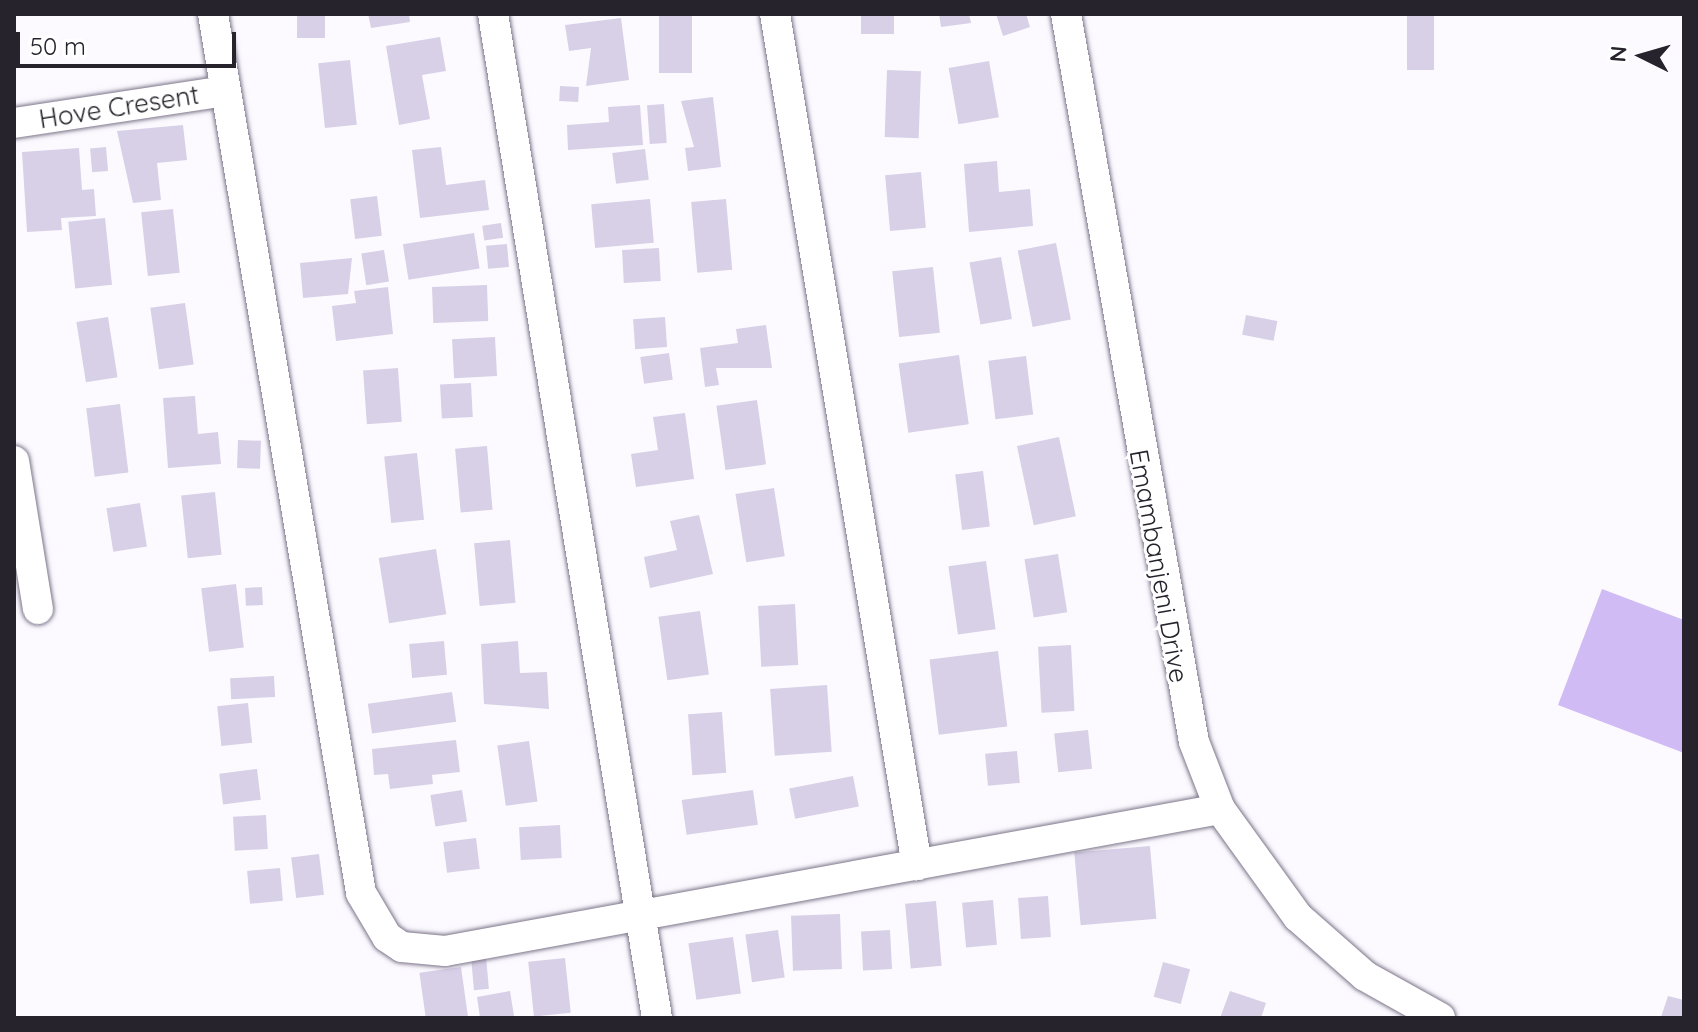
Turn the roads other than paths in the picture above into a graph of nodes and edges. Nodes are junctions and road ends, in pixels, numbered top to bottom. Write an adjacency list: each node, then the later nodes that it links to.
1 (213, 14): 5 (street)
2 (493, 14): 11 (street)
3 (775, 14): 10 (street)
4 (1066, 14): 9 (street, Emambanjeni Drive)
5 (225, 91): 6 (street, Hove Cresent); 11 (street)
6 (14, 123)
7 (14, 461): 8 (street)
8 (38, 609)
9 (1220, 809): 10 (street); 13 (street, Emambanjeni Drive)
10 (917, 865): 11 (street)
11 (643, 920): 12 (street)
12 (657, 1018)
13 (1440, 1018)

